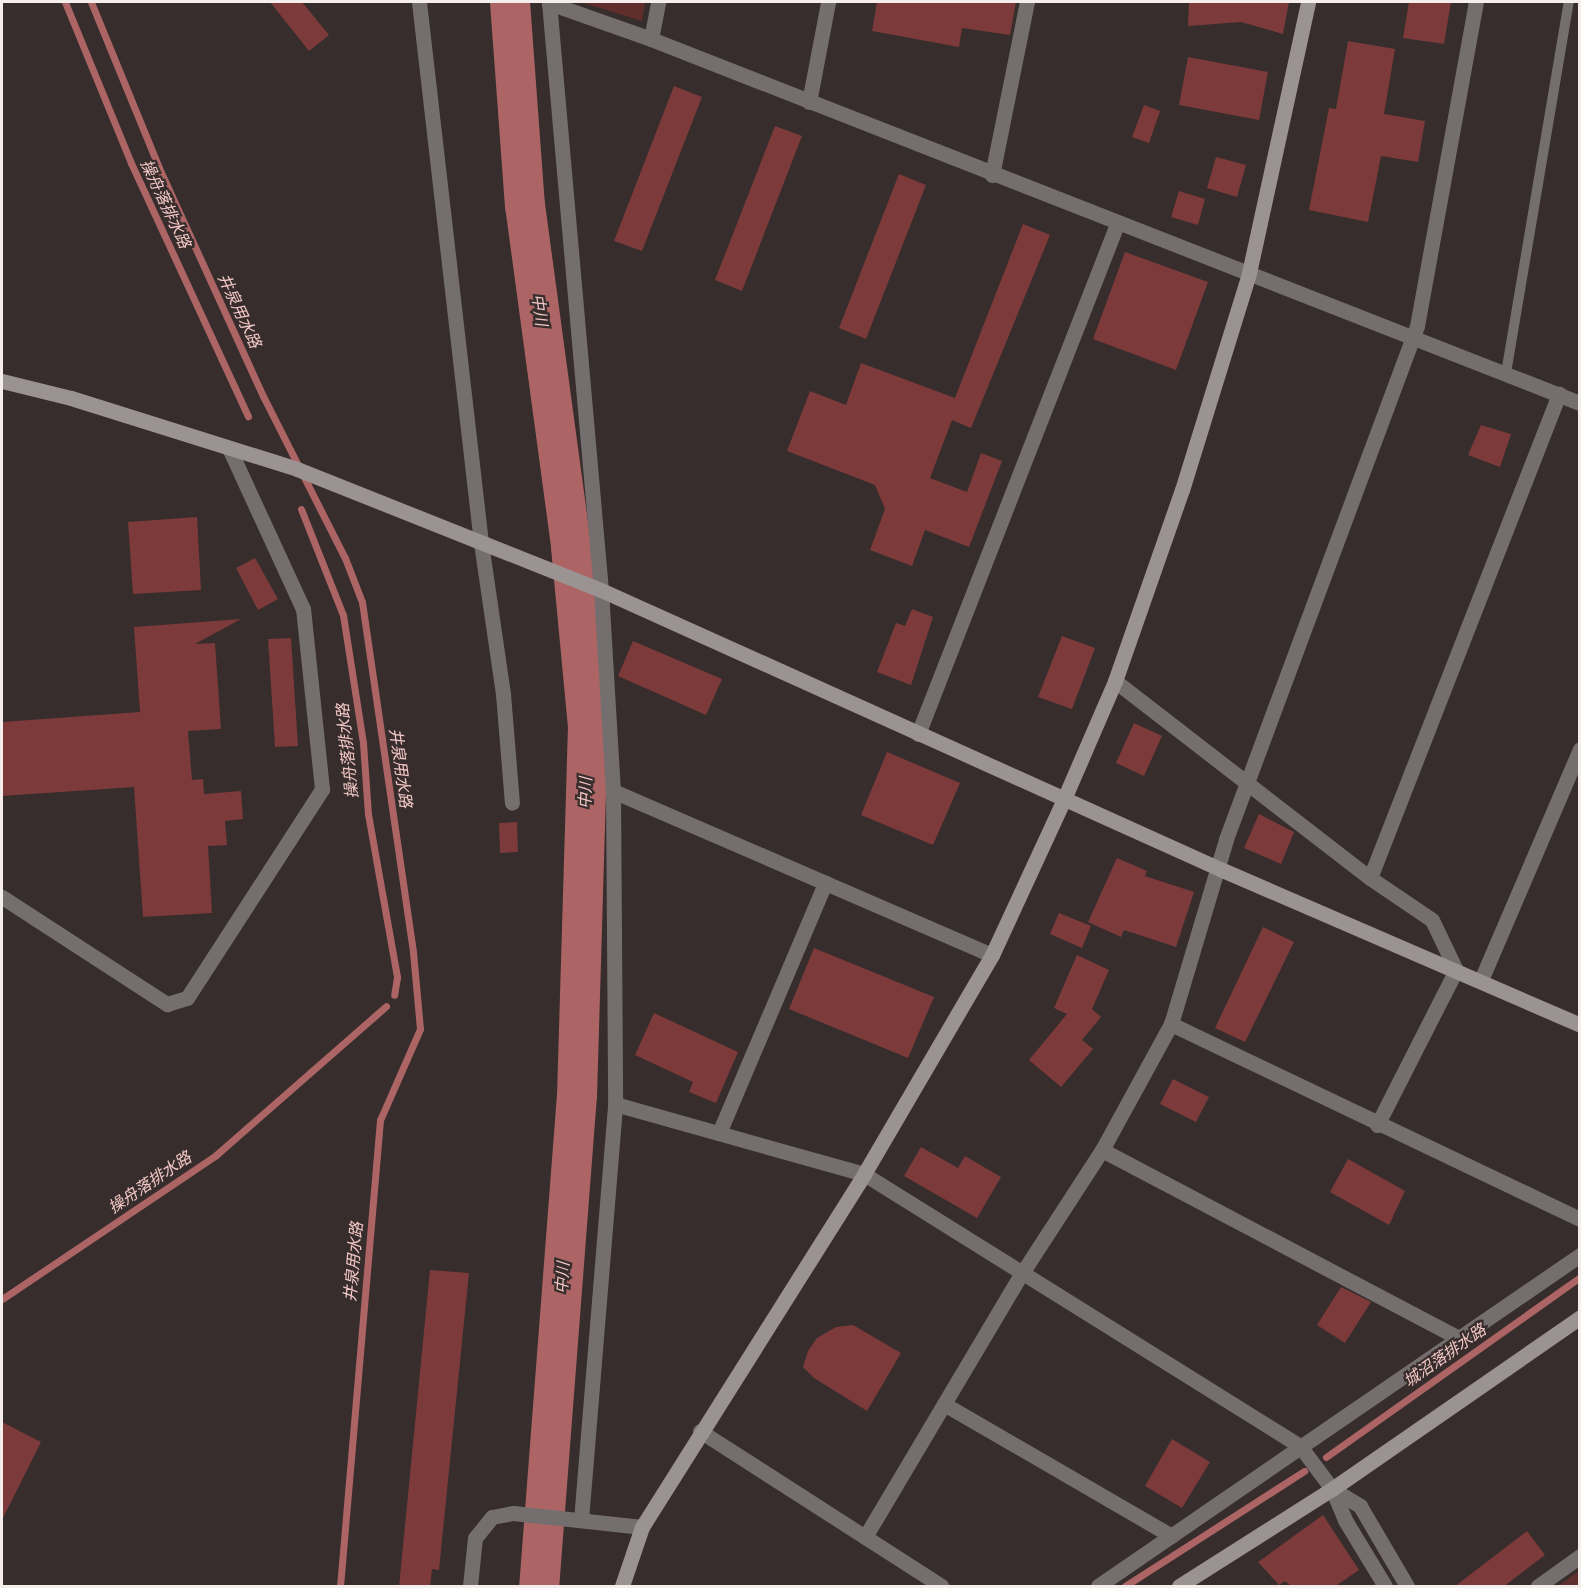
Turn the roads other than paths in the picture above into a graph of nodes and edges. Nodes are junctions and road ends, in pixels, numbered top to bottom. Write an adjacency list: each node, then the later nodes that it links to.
1 (419, 2): 20 (street)
2 (549, 2): 9 (street); 21 (street)
3 (658, 2): 9 (street)
4 (828, 2): 10 (street)
5 (1027, 2): 11 (street)
6 (1308, 2): 13 (street)
7 (1476, 2): 14 (street)
8 (1569, 2): 15 (lane)
9 (651, 39): 10 (street)
10 (809, 102): 11 (street)
11 (992, 175): 12 (street)
12 (1117, 224): 13 (street); 23 (street)
13 (1249, 273): 14 (street); 22 (street)
14 (1414, 338): 15 (street); 25 (street)
15 (1506, 373): 17 (street)
16 (2, 381): 19 (street)
17 (1559, 394): 18 (street); 30 (street)
18 (1580, 403)
19 (229, 448): 20 (street); 32 (street)
20 (481, 543): 21 (street); 28 (street)
21 (601, 590): 23 (street); 26 (street)
22 (1115, 681): 25 (street); 27 (street)
23 (918, 734): 27 (street)
24 (1580, 749): 35 (street)
25 (1247, 783): 29 (street); 30 (street)
26 (613, 791): 31 (street); 38 (street)
27 (1064, 799): 29 (street); 33 (street)
28 (512, 803)
29 (1220, 869): 34 (street); 36 (street)
30 (1370, 878): 34 (street)
31 (825, 883): 33 (street); 40 (street)
32 (2, 897)
33 (992, 955): 42 (street)
34 (1456, 970): 35 (street); 39 (street)
35 (1481, 980): 37 (street)
36 (1171, 1024): 39 (street); 41 (street)
37 (1580, 1025)
38 (615, 1104): 40 (street); 52 (street)
39 (1377, 1125): 43 (street)
40 (719, 1133): 42 (street)
41 (1102, 1150): 45 (street); 47 (street)
42 (864, 1174): 45 (street); 49 (street)
43 (1580, 1219)
44 (1580, 1255): 47 (street)
45 (1022, 1273): 48 (street); 50 (street)
46 (1580, 1317): 51 (street)
47 (1459, 1338): 50 (street)
48 (944, 1404): 54 (street); 55 (street)
49 (700, 1431): 53 (street); 55 (street)
50 (1300, 1446): 51 (street); 54 (street)
51 (1332, 1489): 61 (street); 62 (street); 63 (street)
52 (581, 1520): 53 (street); 57 (street)
53 (642, 1527): 58 (street)
54 (1172, 1536): 60 (street)
55 (865, 1537): 59 (street)
56 (1580, 1556): 64 (street)
57 (470, 1587)
58 (622, 1587)
59 (941, 1587)
60 (1098, 1587)
61 (1179, 1587)
62 (1385, 1587)
63 (1407, 1587)
64 (1538, 1587)

